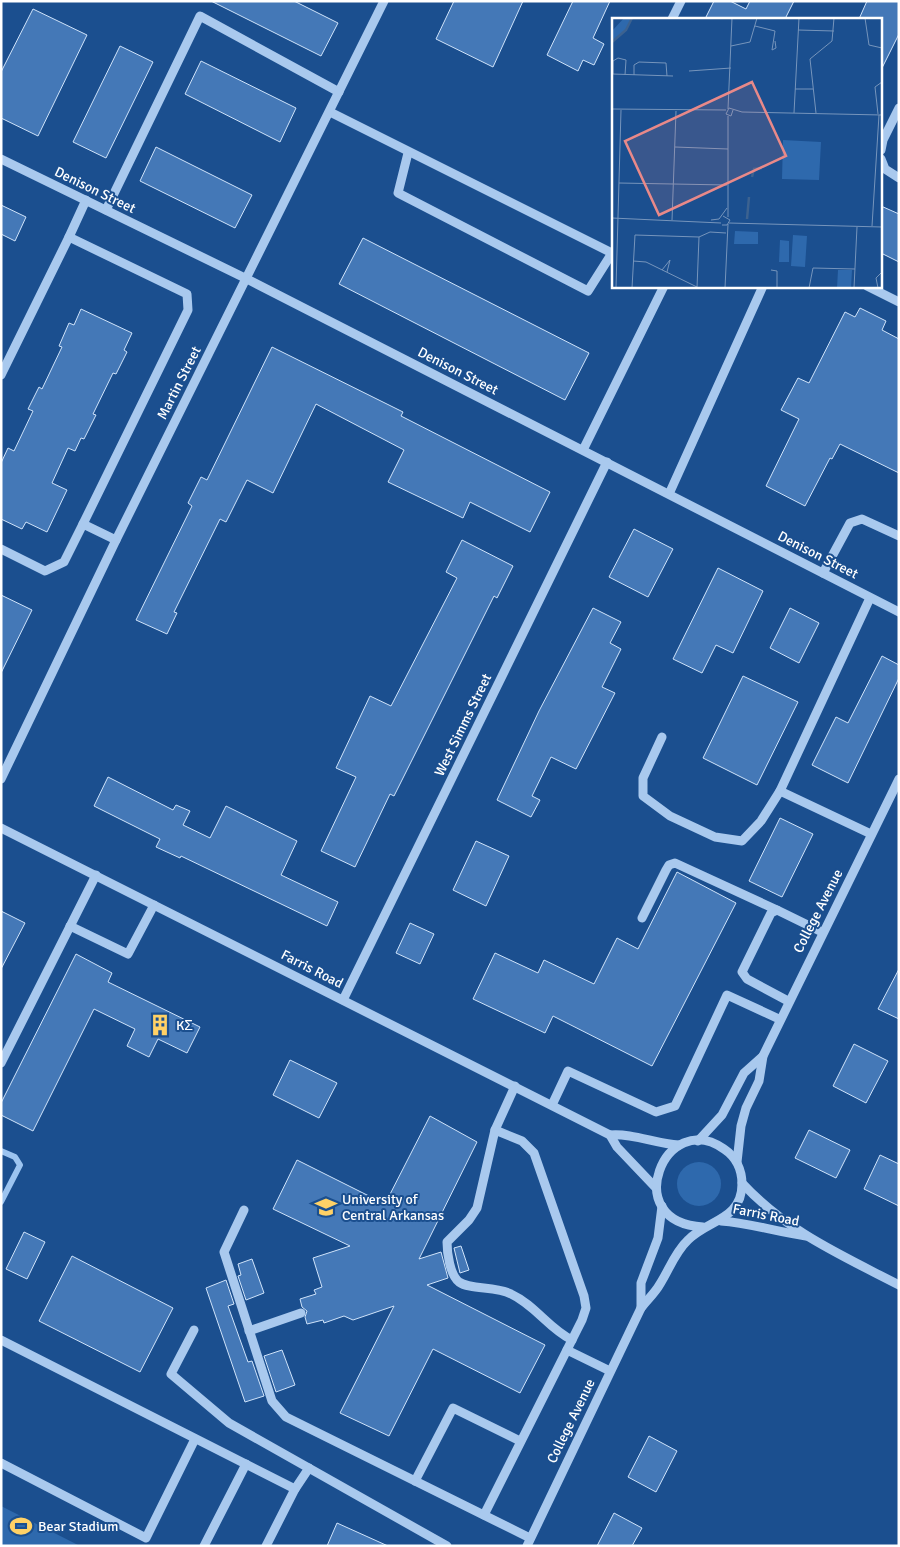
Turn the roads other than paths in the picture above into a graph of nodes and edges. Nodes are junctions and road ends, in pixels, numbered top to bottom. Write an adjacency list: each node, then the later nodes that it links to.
1 (384, 1): 4 (street, Martin Street)
2 (681, 1): 3 (street)
3 (672, 18)
4 (339, 92): 6 (street, Martin Street); 13 (street)
5 (899, 108): 7 (street)
6 (330, 112): 8 (street); 17 (street, Martin Street)
7 (882, 145)
8 (408, 153): 15 (street); 16 (street)
9 (1, 159): 12 (street, Denison Street)
10 (882, 162): 11 (street)
11 (899, 178)
12 (86, 200): 13 (street, Denison Street); 14 (street)
13 (106, 210): 17 (street, Denison Street)
14 (69, 237): 22 (street); 26 (street)
15 (612, 254)
16 (612, 255)
17 (247, 279): 23 (street, Denison Street); 28 (street, Martin Street)
18 (663, 288): 23 (street)
19 (762, 288): 25 (street)
20 (871, 288): 21 (street)
21 (899, 302)
22 (1, 374)
23 (583, 450): 24 (street, Denison Street)
24 (607, 462): 25 (street, Denison Street); 45 (street, West Simms Street)
25 (669, 494): 30 (street, Denison Street)
26 (83, 524): 28 (street); 29 (street)
27 (899, 536): 30 (street)
28 (116, 540): 34 (street, Martin Street)
29 (1, 550)
30 (823, 573): 31 (street, Denison Street)
31 (870, 598): 32 (street, Denison Street); 36 (street)
32 (899, 612)
33 (662, 737): 36 (street)
34 (1, 779)
35 (899, 779): 38 (street, College Avenue)
36 (780, 791): 38 (street)
37 (1, 828): 39 (street, Farris Road)
38 (871, 834): 44 (street, College Avenue)
39 (96, 875): 40 (street, Farris Road); 43 (street)
40 (154, 905): 43 (street); 45 (street, Farris Road)
41 (777, 910): 42 (street); 44 (street); 46 (street)
42 (642, 918)
43 (70, 926): 49 (street)
44 (822, 932): 46 (street, College Avenue)
45 (343, 1000): 50 (street, Farris Road)
46 (788, 1001): 47 (street, College Avenue)
47 (779, 1019): 48 (street, College Avenue); 51 (street)
48 (763, 1056): 54 (street, College Avenue); 56 (street, College Avenue)
49 (1, 1062)
50 (515, 1086): 51 (street, Farris Road); 52 (street)
51 (552, 1105): 53 (street, Farris Road)
52 (496, 1130): 70 (street); 70 (street)
53 (610, 1135): 55 (street, Farris Road); 58 (street, Farris Road)
54 (698, 1141): 55 (street); 56 (street)
55 (680, 1145): 58 (street)
56 (737, 1162): 57 (street)
57 (742, 1183): 61 (street); 63 (street, Farris Road)
58 (656, 1188): 59 (street)
59 (662, 1206): 62 (street); 65 (street, College Avenue)
60 (244, 1210): 68 (street)
61 (720, 1221): 62 (street); 63 (street, Farris Road)
62 (703, 1227): 65 (street, College Avenue)
63 (806, 1236): 64 (street, Farris Road)
64 (899, 1285)
65 (640, 1308): 72 (street, College Avenue)
66 (301, 1313): 68 (street)
67 (194, 1330): 77 (street)
68 (250, 1331): 78 (street)
69 (1, 1340): 73 (street)
70 (572, 1340): 71 (street)
71 (567, 1350): 72 (street); 74 (street)
72 (610, 1371): 81 (street, College Avenue)
73 (195, 1439): 75 (street); 76 (street)
74 (520, 1441): 78 (street); 80 (street)
75 (1, 1463)
76 (246, 1464): 79 (street); 82 (street)
77 (309, 1468): 79 (street); 84 (street)
78 (415, 1481): 80 (street)
79 (295, 1489): 83 (street)
80 (484, 1515): 81 (street)
81 (528, 1542)
82 (204, 1546)
83 (266, 1546)
84 (447, 1546)

